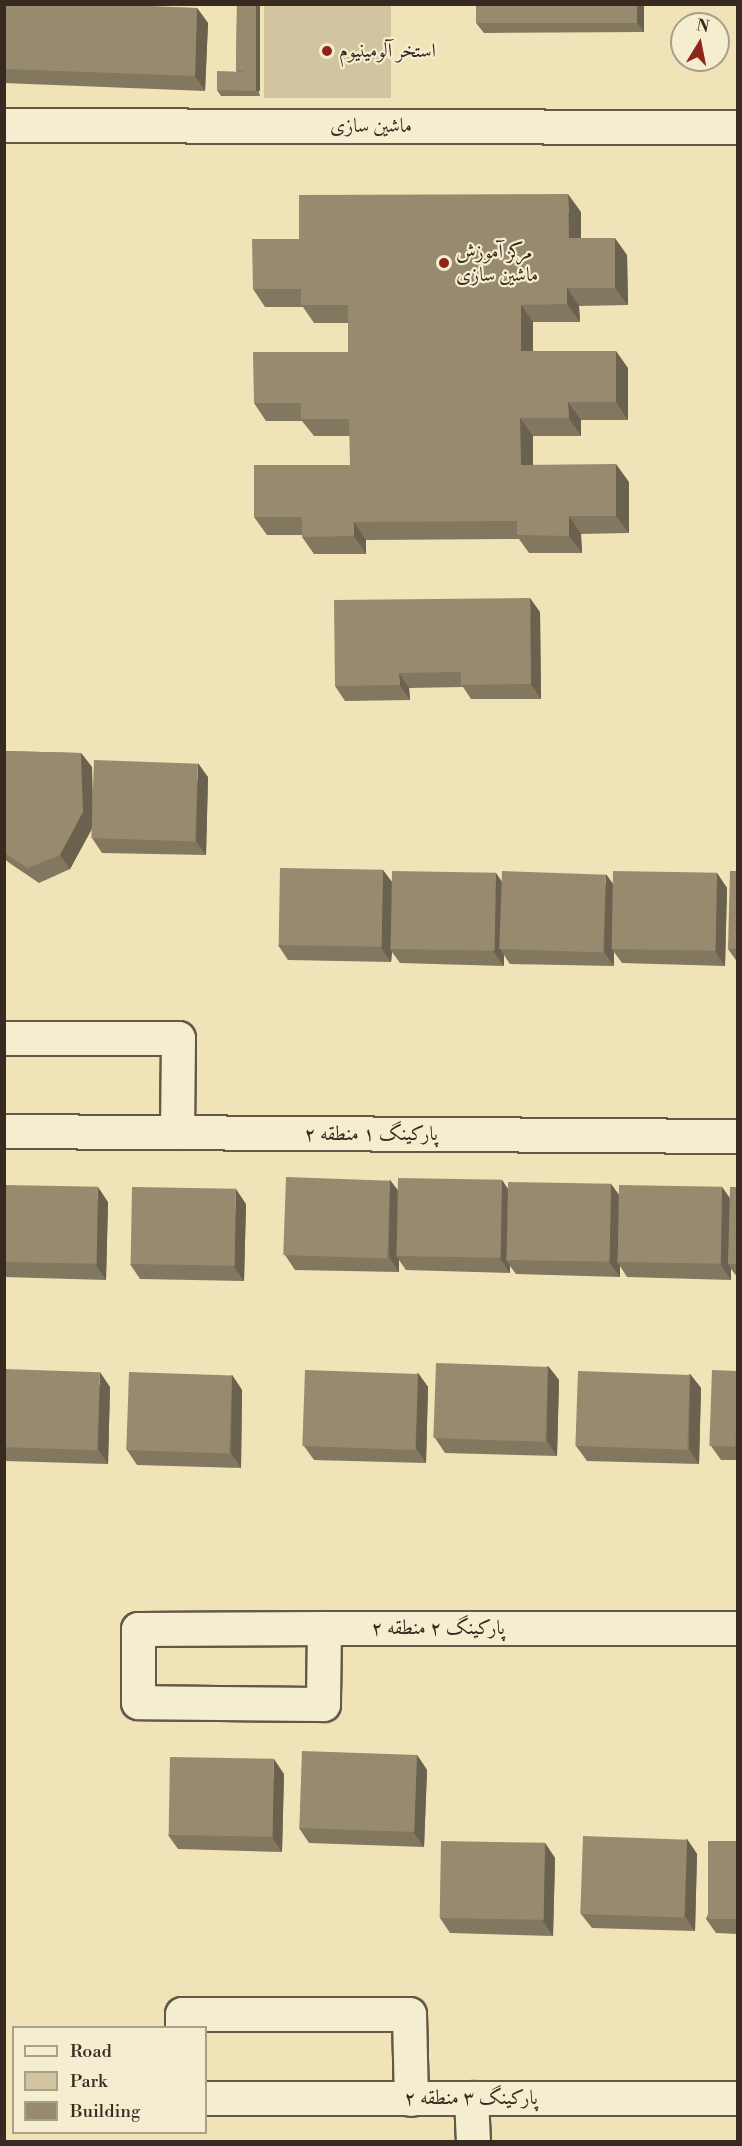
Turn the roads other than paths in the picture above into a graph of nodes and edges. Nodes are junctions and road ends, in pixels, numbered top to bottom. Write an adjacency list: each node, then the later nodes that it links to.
1 (4, 125): 2 (street, ماشین سازی)
2 (738, 127)
3 (4, 1038): 5 (street)
4 (4, 1131): 5 (street, پارکینگ ۱ منطقه ۲)
5 (177, 1132): 6 (street, پارکینگ ۱ منطقه ۲)
6 (738, 1136)
7 (324, 1628): 7 (street, پارکینگ ۲ منطقه ۲); 8 (street, پارکینگ ۲ منطقه ۲)
8 (738, 1629)
9 (182, 2026): 13 (street)
10 (207, 2098): 13 (street, پارکینگ ۳ منطقه ۲)
11 (471, 2098): 12 (street, پارکینگ ۳ منطقه ۲); 13 (street, پارکینگ ۳ منطقه ۲); 14 (street)
12 (738, 2098)
13 (411, 2099)
14 (473, 2142)

